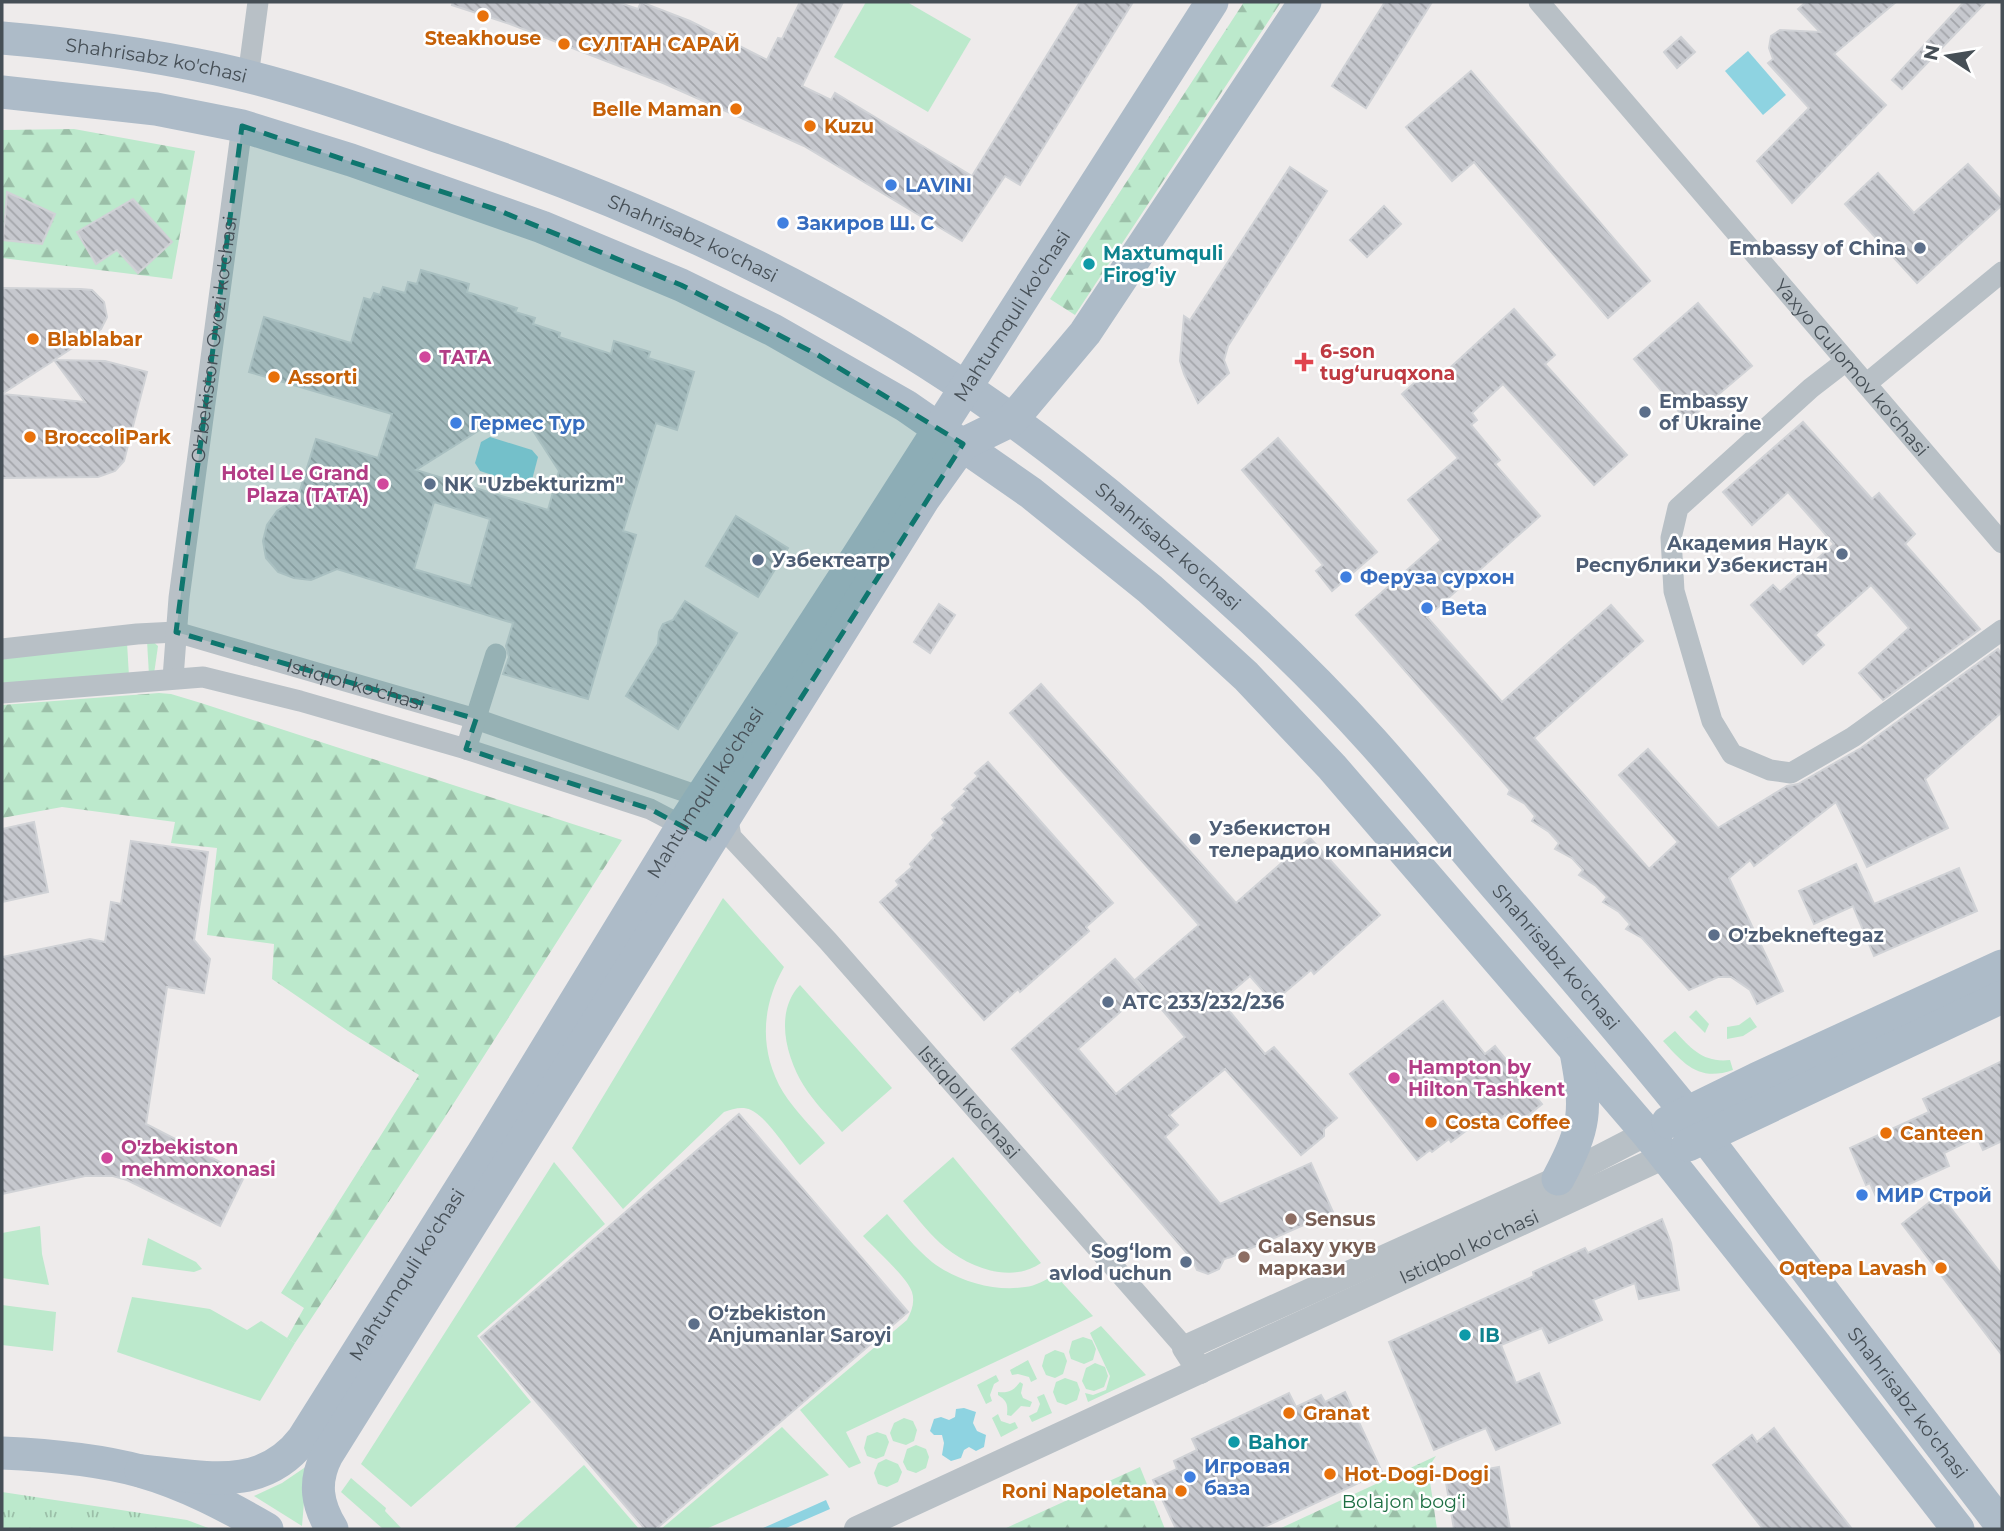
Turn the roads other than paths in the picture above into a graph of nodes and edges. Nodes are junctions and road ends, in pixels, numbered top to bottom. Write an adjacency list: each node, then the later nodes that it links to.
1 (258, 2): 6 (street, O'zbekiston Ovozi ko'chasi)
2 (1212, 2): 12 (main road, Mahtumquli ko'chasi)
3 (1305, 2): 13 (main road)
4 (1539, 2): 10 (street, Yaxyo Gulomov ko'chasi)
5 (2, 38): 6 (main road, Shahrisabz ko'chasi)
6 (248, 77): 8 (main road, O'zbekiston Ovozi ko'chasi); 12 (main road, Shahrisabz ko'chasi)
7 (2, 92): 8 (main road, Shahrisabz ko'chasi)
8 (242, 126): 14 (main road, Shahrisabz ko'chasi); 17 (street, O'zbekiston Ovozi ko'chasi)
9 (2002, 272): 11 (street)
10 (1846, 361): 11 (street, Yaxyo Gulomov ko'chasi); 16 (street)
11 (1866, 384): 15 (street, Yaxyo Gulomov ko'chasi)
12 (966, 388): 13 (main road, Shahrisabz ko'chasi); 14 (main road, Mahtumquli ko'chasi)
13 (1012, 420): 14 (main road); 28 (main road, Shahrisabz ko'chasi)
14 (952, 436): 24 (main road, Mahtumquli ko'chasi); 27 (main road, Shahrisabz ko'chasi)
15 (2002, 543)
16 (2002, 630)
17 (176, 632): 18 (street, Istiqlol ko'chasi); 20 (street, O'zbekiston Ovozi ko'chasi); 22 (street, Istiqlol ko'chasi)
18 (2, 649)
19 (496, 654): 22 (street)
20 (173, 678): 21 (street, Istiqlol ko'chasi); 23 (street, Istiqlol ko'chasi)
21 (2, 694)
22 (476, 719): 23 (street); 24 (street, Istiqlol ko'chasi)
23 (466, 749): 24 (street, Istiqlol ko'chasi)
24 (710, 823): 31 (street, Istiqlol ko'chasi); 35 (main road, Mahtumquli ko'chasi); 38 (main road, Mahtumquli ko'chasi)
25 (2002, 966): 28 (main road, Istiqbol ko'chasi)
26 (2002, 997): 28 (main road, Istiqbol ko'chasi)
27 (1576, 1052): 29 (main road, Shahrisabz ko'chasi); 30 (main road)
28 (1696, 1124): 29 (main road, Istiqbol ko'chasi); 36 (main road, Shahrisabz ko'chasi)
29 (1656, 1144): 30 (street, Istiqbol ko'chasi); 32 (street, Istiqbol ko'chasi); 40 (main road, Shahrisabz ko'chasi)
30 (1558, 1179): 31 (street, Istiqbol ko'chasi)
31 (1185, 1348): 32 (street, Istiqlol ko'chasi)
32 (1200, 1371): 39 (street, Istiqbol ko'chasi)
33 (2, 1435): 35 (main road)
34 (2, 1453): 35 (main road)
35 (132, 1469): 37 (main road)
36 (2002, 1526)
37 (267, 1529)
38 (332, 1529)
39 (857, 1529)
40 (1958, 1529)

